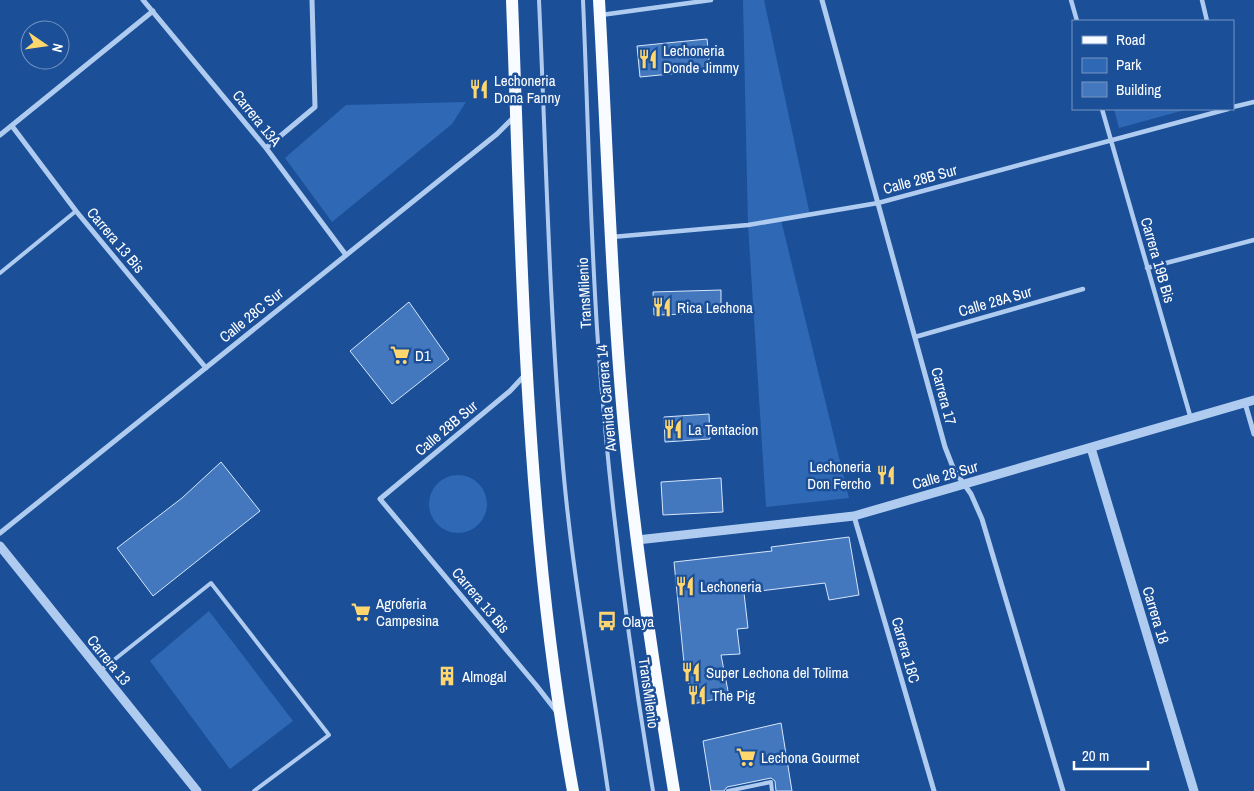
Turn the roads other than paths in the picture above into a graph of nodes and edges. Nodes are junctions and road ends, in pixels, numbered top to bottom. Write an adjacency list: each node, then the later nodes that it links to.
1 (143, 0): 11 (street, Carrera 13A)
2 (312, 0): 23 (street)
3 (512, 0): 19 (main road)
4 (539, 0): 50 (lane)
5 (583, 0): 51 (lane, TransMilenio)
6 (600, 0): 12 (main road, Avenida Carrera 14)
7 (711, 0): 12 (street)
8 (822, 0): 24 (street, Carrera 17)
9 (1071, 0): 13 (street)
10 (1202, 0): 14 (street)
11 (152, 11): 20 (street); 23 (street, Carrera 13A)
12 (600, 15): 26 (main road, Avenida Carrera 14)
13 (1077, 20)
14 (1207, 20)
15 (1254, 102): 16 (street)
16 (1234, 108)
17 (1102, 110): 22 (street, Carrera 19B Bis)
18 (1224, 110): 22 (street, Calle 28B Sur)
19 (516, 115): 28 (street, Calle 28C Sur); 34 (main road)
20 (12, 126): 21 (street); 25 (street, Carrera 13 Bis)
21 (0, 135)
22 (1110, 141): 24 (street, Calle 28B Sur); 29 (street, Carrera 19B Bis)
23 (266, 148): 28 (street, Carrera 13A)
24 (878, 204): 26 (street, Calle 28B Sur); 32 (street, Carrera 17)
25 (76, 211): 30 (lane); 33 (street, Carrera 13 Bis)
26 (612, 237): 43 (main road, Avenida Carrera 14)
27 (1254, 240): 29 (street)
28 (346, 255): 33 (street, Calle 28C Sur)
29 (1147, 268): 36 (street, Carrera 19B Bis)
30 (0, 273)
31 (1083, 289): 32 (street, Calle 28A Sur)
32 (915, 337): 39 (street, Carrera 17)
33 (206, 368): 42 (street, Calle 28C Sur)
34 (526, 374): 40 (street, Calle 28B Sur); 46 (main road)
35 (1250, 402): 36 (street, Calle 28 Sur); 37 (street)
36 (1191, 419): 38 (street, Calle 28 Sur)
37 (1254, 434)
38 (1091, 448): 39 (street, Calle 28 Sur); 57 (street, Carrera 18)
39 (964, 484): 41 (street, Calle 28 Sur); 56 (street, Carrera 17)
40 (380, 498): 46 (street, Carrera 13 Bis)
41 (854, 516): 43 (street, Calle 28 Sur); 55 (street, Carrera 18C)
42 (0, 533)
43 (637, 540): 52 (main road, Avenida Carrera 14)
44 (0, 546): 45 (street, Carrera 13)
45 (100, 671): 47 (street, Carrera 13); 48 (lane)
46 (561, 718): 49 (main road)
47 (197, 791)
48 (254, 791)
49 (572, 791)
50 (608, 791)
51 (653, 791)
52 (674, 791)
53 (728, 791): 54 (lane)
54 (772, 791)
55 (934, 791)
56 (1063, 791)
57 (1194, 791)

